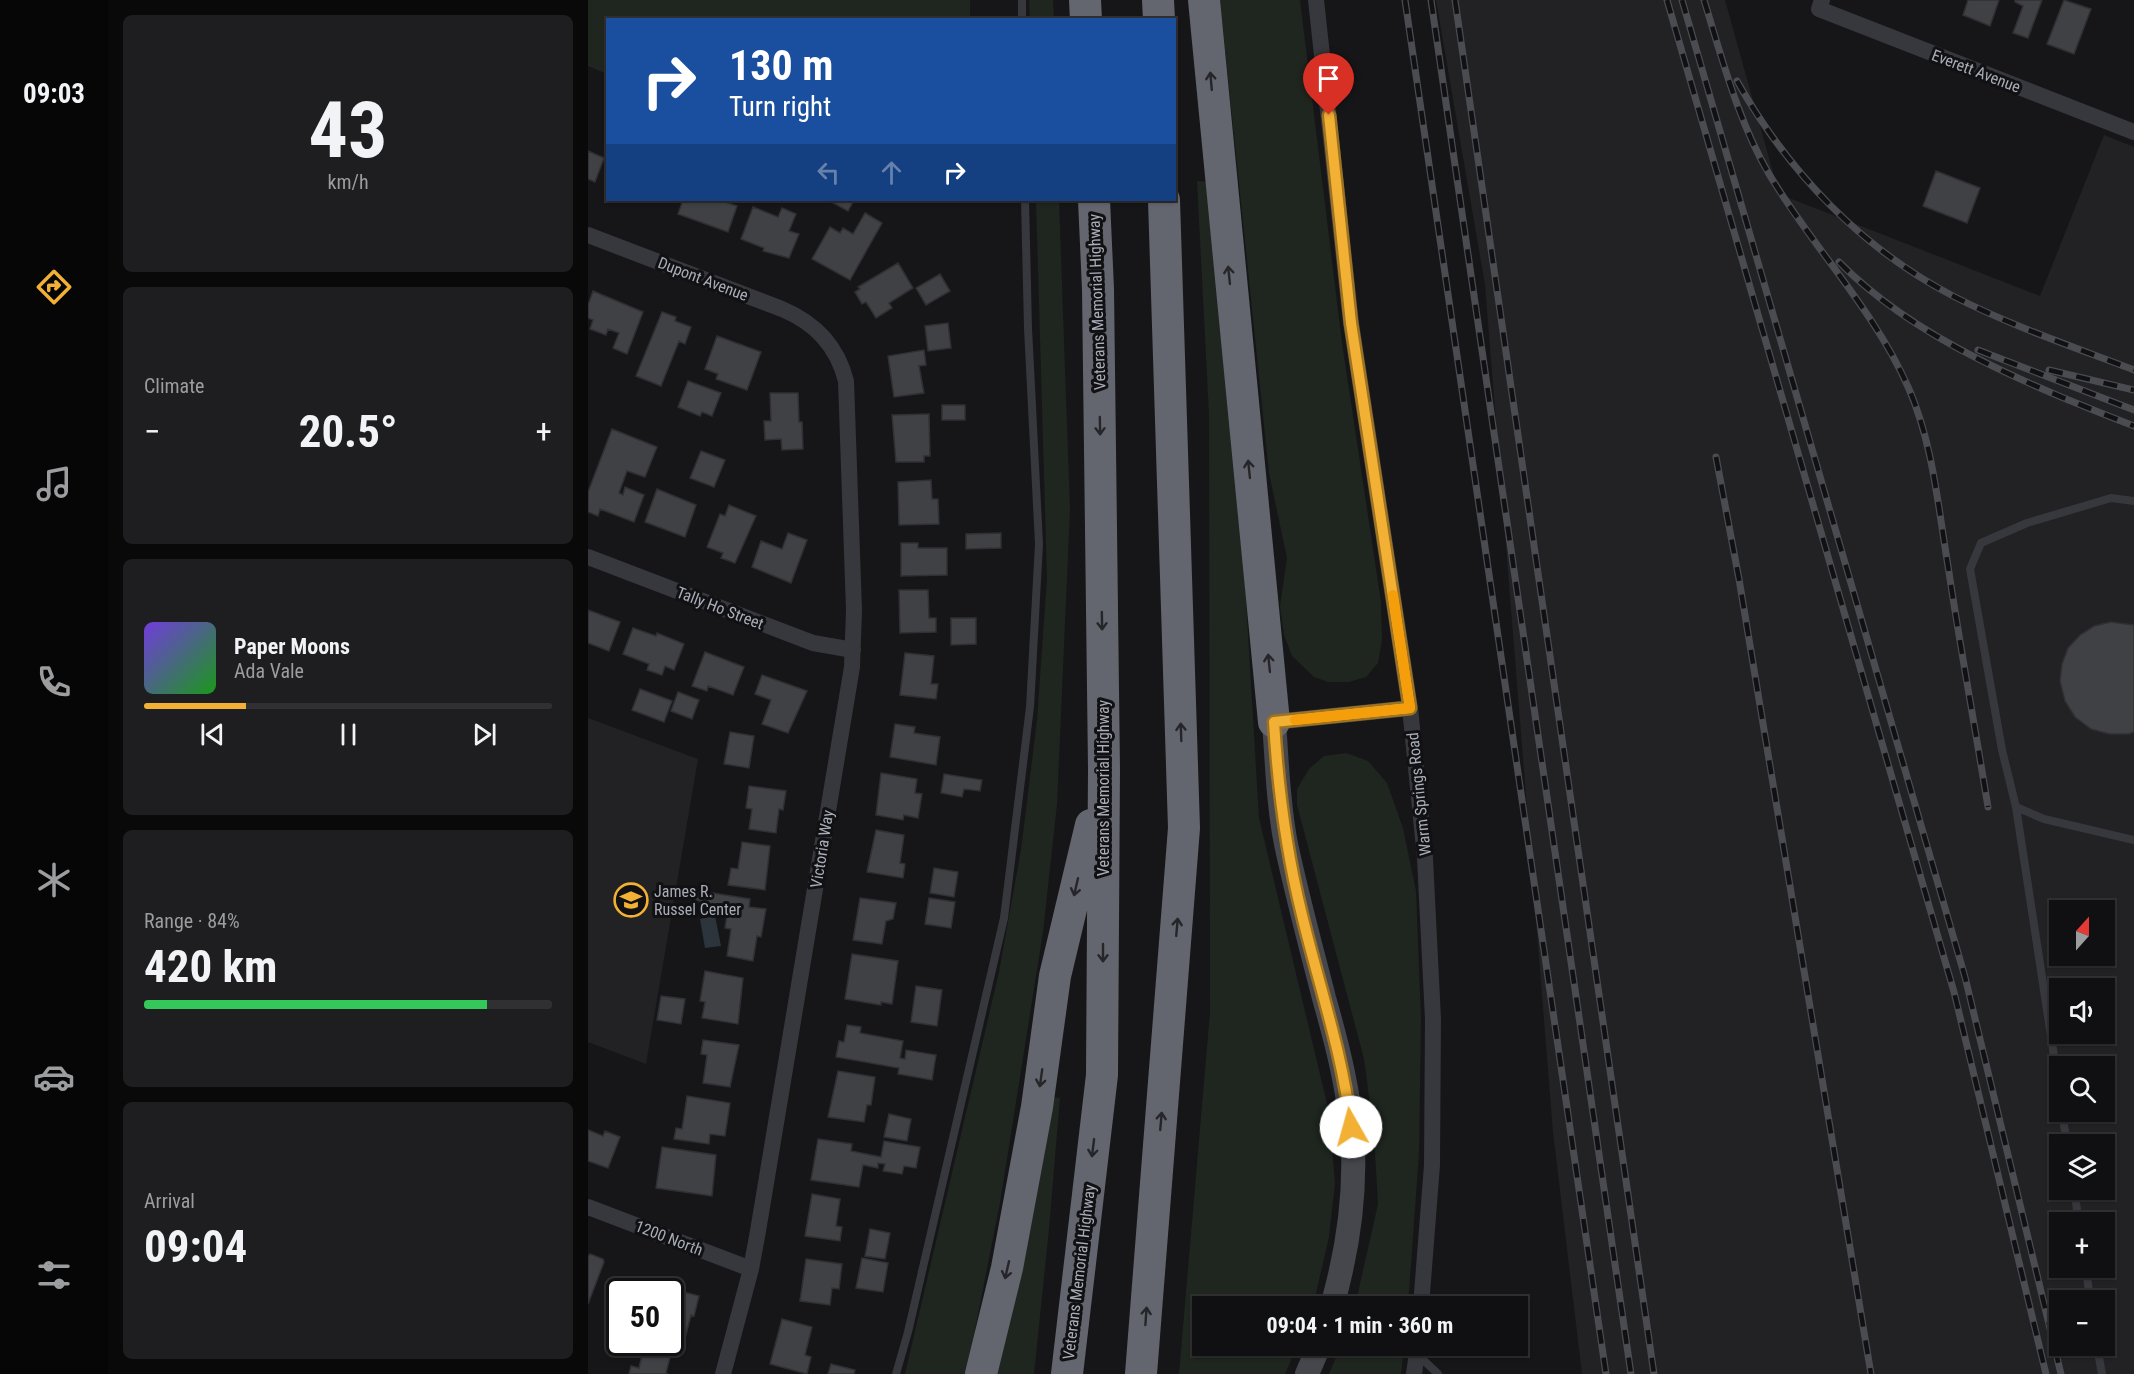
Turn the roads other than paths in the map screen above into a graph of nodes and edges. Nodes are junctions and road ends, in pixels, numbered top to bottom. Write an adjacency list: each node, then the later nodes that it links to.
1 (1022, 0): 7 (lane)
2 (1085, 0): 8 (highway)
3 (1158, 0): 9 (highway)
4 (1204, 0): 20 (highway, one-way to 4)
5 (1317, 0): 19 (street, Warm Springs Road)
6 (1820, 5): 10 (street, Everett Avenue)
7 (1022, 18)
8 (1086, 18)
9 (1159, 18)
10 (2134, 132)
11 (1025, 201): 34 (lane)
12 (1094, 201): 21 (highway, Veterans Memorial Highway, one-way to 21)
13 (1164, 201): 37 (highway, one-way to 13)
14 (588, 235): 15 (street, Dupont Avenue)
15 (815, 327): 18 (street, Victoria Way)
16 (2134, 501): 22 (lane)
17 (588, 557): 18 (street, Tally Ho Street)
18 (853, 650): 26 (street, Victoria Way)
19 (1410, 708): 20 (street); 28 (street, Warm Springs Road)
20 (1274, 722): 27 (main road)
21 (1104, 769): 35 (highway, one-way to 35); 36 (highway, Veterans Memorial Highway, one-way to 36)
22 (2016, 807): 23 (lane); 24 (lane)
23 (2134, 840)
24 (2054, 1056)
25 (588, 1207): 26 (street, 1200 North)
26 (751, 1269): 33 (street, Victoria Way)
27 (1334, 1296)
28 (1422, 1296)
29 (1315, 1356): 38 (main road)
30 (1417, 1356): 39 (street)
31 (1423, 1356): 40 (lane)
32 (2099, 1356): 41 (lane)
33 (723, 1374)
34 (896, 1374)
35 (981, 1374)
36 (1067, 1374)
37 (1141, 1374)
38 (1307, 1374)
39 (1414, 1374)
40 (1438, 1374)
41 (2102, 1374)

